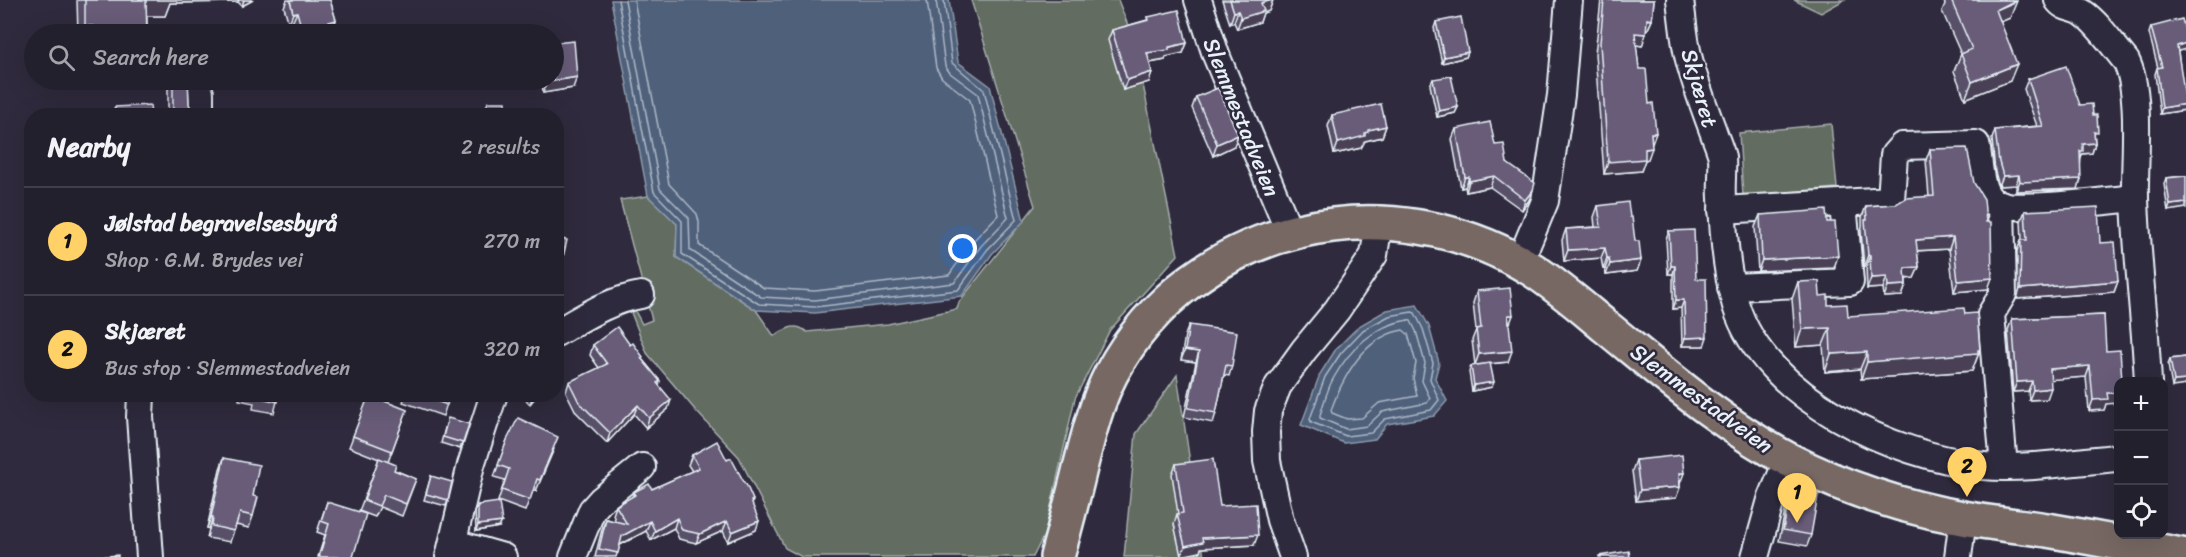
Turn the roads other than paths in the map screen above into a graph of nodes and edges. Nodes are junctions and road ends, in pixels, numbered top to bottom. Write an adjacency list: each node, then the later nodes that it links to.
1 (1198, 0): 10 (street, Slemmestadveien)
2 (1569, 0): 11 (street)
3 (1680, 0): 8 (street, Skjæret)
4 (2058, 0): 5 (street)
5 (2135, 198): 7 (street); 15 (street)
6 (1843, 203): 7 (street); 8 (street); 12 (street)
7 (2001, 204): 21 (street)
8 (1722, 210): 12 (street, Skjæret)
9 (1379, 222): 10 (main road, Slemmestadveien); 11 (main road, Slemmestadveien); 30 (street)
10 (1290, 233): 29 (main road, Slemmestadveien)
11 (1518, 261): 19 (main road, Slemmestadveien)
12 (1731, 287): 21 (street, Skjæret)
13 (641, 295): 14 (street)
14 (564, 328)
15 (2148, 377)
16 (141, 402): 26 (street)
17 (491, 402): 24 (street)
18 (2114, 458): 21 (street, Skjæret)
19 (1788, 459): 22 (main road, Slemmestadveien); 31 (street)
20 (642, 466): 28 (street)
21 (2004, 467)
22 (1963, 518): 23 (main road, Slemmestadveien); 32 (street)
23 (2138, 541): 25 (main road, Slemmestadveien)
24 (451, 550): 27 (street)
25 (2186, 556)
26 (150, 557)
27 (502, 557)
28 (573, 557)
29 (1057, 557)
30 (1293, 557)
31 (1755, 557)
32 (1958, 557)

